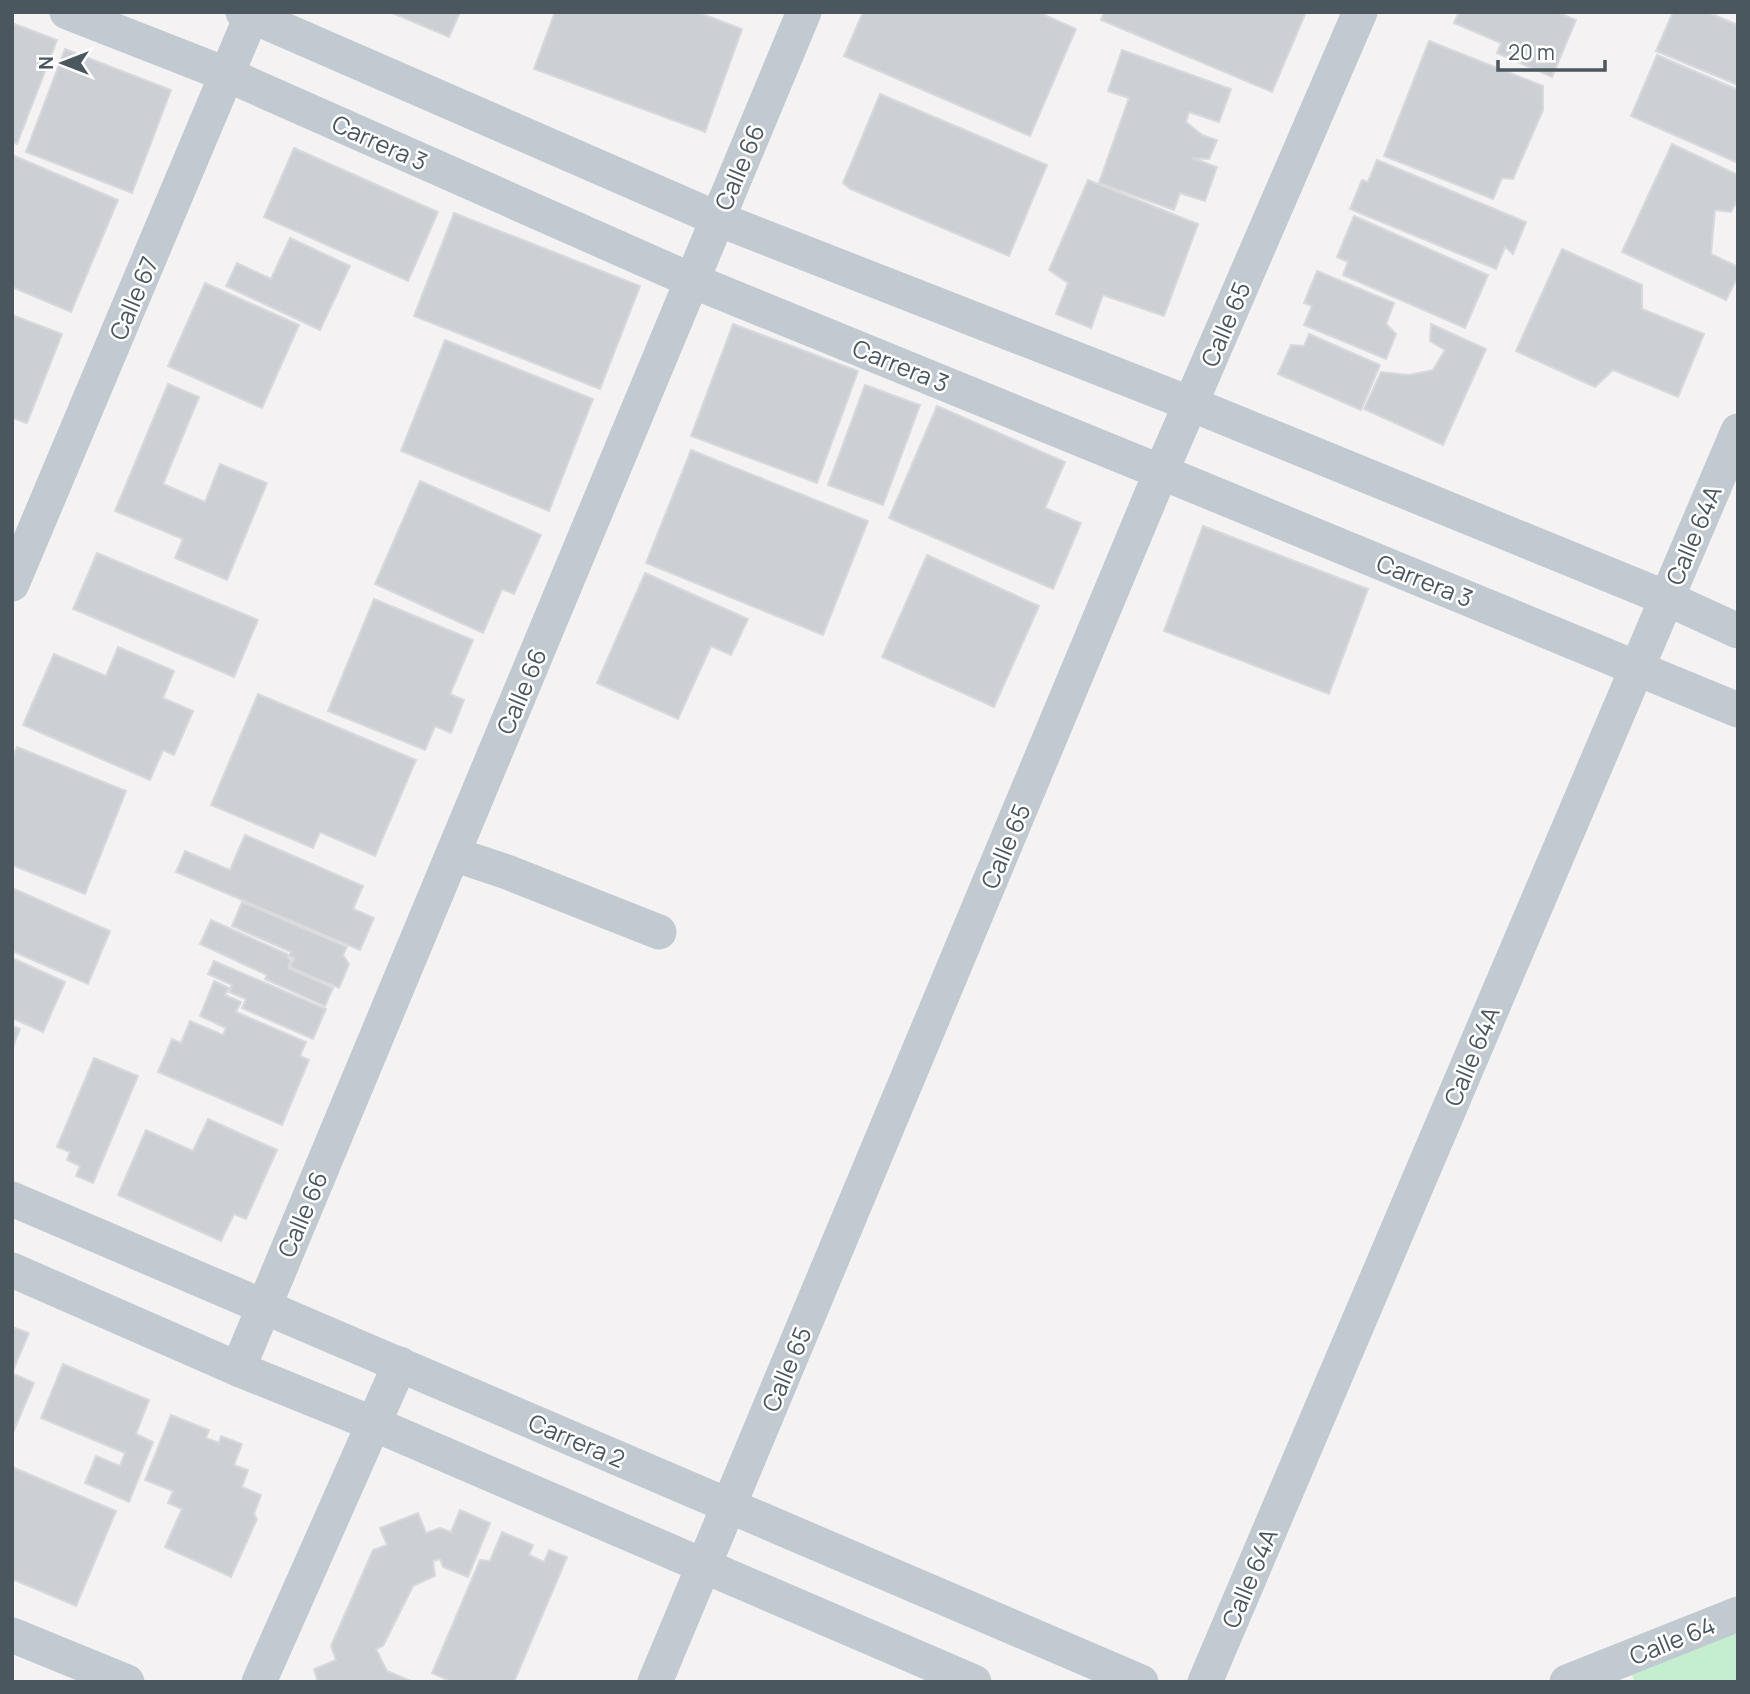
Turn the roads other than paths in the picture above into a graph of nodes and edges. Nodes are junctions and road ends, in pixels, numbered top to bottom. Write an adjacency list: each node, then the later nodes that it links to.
1 (67, 12): 5 (street, Carrera 3)
2 (804, 12): 6 (street, Calle 66)
3 (1360, 12): 8 (street, Calle 65)
4 (249, 13): 5 (street, Calle 67); 6 (street)
5 (228, 75): 7 (street, Carrera 3); 11 (street, Calle 67)
6 (718, 219): 7 (street, Calle 66); 8 (street)
7 (693, 281): 10 (street, Carrera 3); 16 (street, Calle 66)
8 (1191, 404): 10 (street, Calle 65); 12 (street)
9 (1738, 431): 12 (street, Calle 64A)
10 (1161, 471): 14 (street, Carrera 3); 24 (street, Calle 65)
11 (12, 584)
12 (1667, 598): 13 (street); 14 (street, Calle 64A)
13 (1738, 631)
14 (1637, 668): 15 (street, Carrera 3); 33 (street, Calle 64A)
15 (1738, 710)
16 (453, 853): 17 (street); 20 (street, Calle 66)
17 (659, 932)
18 (12, 1199): 20 (street, Carrera 2)
19 (12, 1270): 22 (street)
20 (264, 1306): 21 (street, Carrera 2); 22 (street, Calle 66)
21 (400, 1364): 23 (street); 24 (street, Carrera 2)
22 (238, 1369): 23 (street)
23 (374, 1424): 25 (street); 29 (street)
24 (729, 1505): 25 (street, Calle 65); 32 (street, Carrera 2)
25 (705, 1566): 30 (street, Calle 65); 31 (street)
26 (1738, 1614): 34 (street, Calle 64)
27 (12, 1635): 28 (street)
28 (127, 1682)
29 (259, 1682)
30 (656, 1682)
31 (974, 1682)
32 (1141, 1682)
33 (1205, 1682)
34 (1567, 1682)

